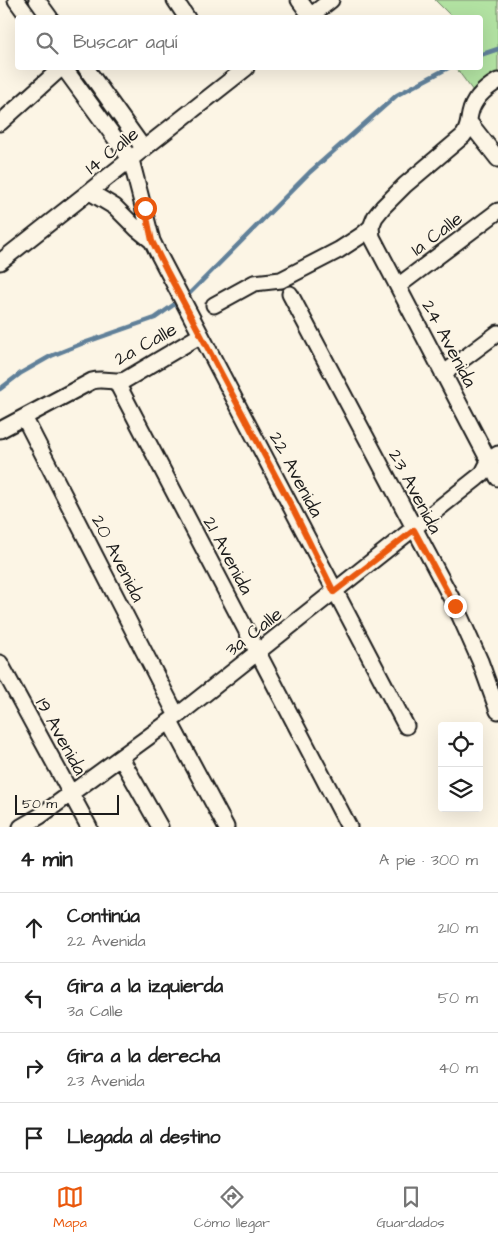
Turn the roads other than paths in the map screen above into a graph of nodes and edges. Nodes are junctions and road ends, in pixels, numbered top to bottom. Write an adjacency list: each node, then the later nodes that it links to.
1 (16, 0): 6 (street)
2 (37, 0): 7 (street)
3 (175, 0): 8 (street)
4 (299, 0): 5 (street)
5 (317, 8)
6 (27, 15)
7 (48, 15)
8 (185, 15)
9 (60, 70): 16 (street)
10 (64, 70): 19 (street)
11 (87, 70): 17 (street)
12 (239, 70): 13 (street, 14 Calle)
13 (226, 74): 17 (street, 14 Calle)
14 (498, 80): 15 (street)
15 (469, 122): 18 (street); 22 (street)
16 (0, 124)
17 (144, 149): 19 (street, 14 Calle)
18 (498, 159)
19 (131, 160): 20 (street, 14 Calle); 23 (street, 22 Avenida)
20 (90, 192): 23 (street, 22 Avenida); 24 (street, 14 Calle)
21 (498, 211): 25 (street, 1a Calle)
22 (371, 226): 25 (street, 24 Avenida); 27 (street)
23 (152, 241): 28 (street, 22 Avenida)
24 (0, 262)
25 (398, 286): 30 (street, 24 Avenida)
26 (290, 294): 36 (street, 23 Avenida)
27 (214, 305)
28 (198, 329): 31 (street, 2a Calle); 37 (street, 22 Avenida)
29 (498, 333): 30 (street)
30 (443, 374): 34 (street, 24 Avenida)
31 (116, 381): 32 (street, 2a Calle); 38 (street, 21 Avenida)
32 (24, 419): 33 (street, 2a Calle); 41 (street, 20 Avenida)
33 (0, 430)
34 (494, 457): 35 (street, 24 Avenida); 36 (street, 3a Calle)
35 (498, 478)
36 (414, 530): 37 (street, 3a Calle); 40 (street, 23 Avenida)
37 (334, 592): 38 (street, 3a Calle); 42 (street, 22 Avenida)
38 (258, 653): 41 (street, 3a Calle); 49 (street, 21 Avenida)
39 (0, 663): 44 (street, 19 Avenida)
40 (498, 711)
41 (174, 719): 43 (street, 3a Calle); 48 (street, 20 Avenida)
42 (406, 726)
43 (121, 758): 44 (street, 3a Calle); 47 (street)
44 (71, 793): 45 (street, 3a Calle); 46 (street, 19 Avenida)
45 (25, 826)
46 (89, 827)
47 (160, 827)
48 (226, 827)
49 (349, 827)

